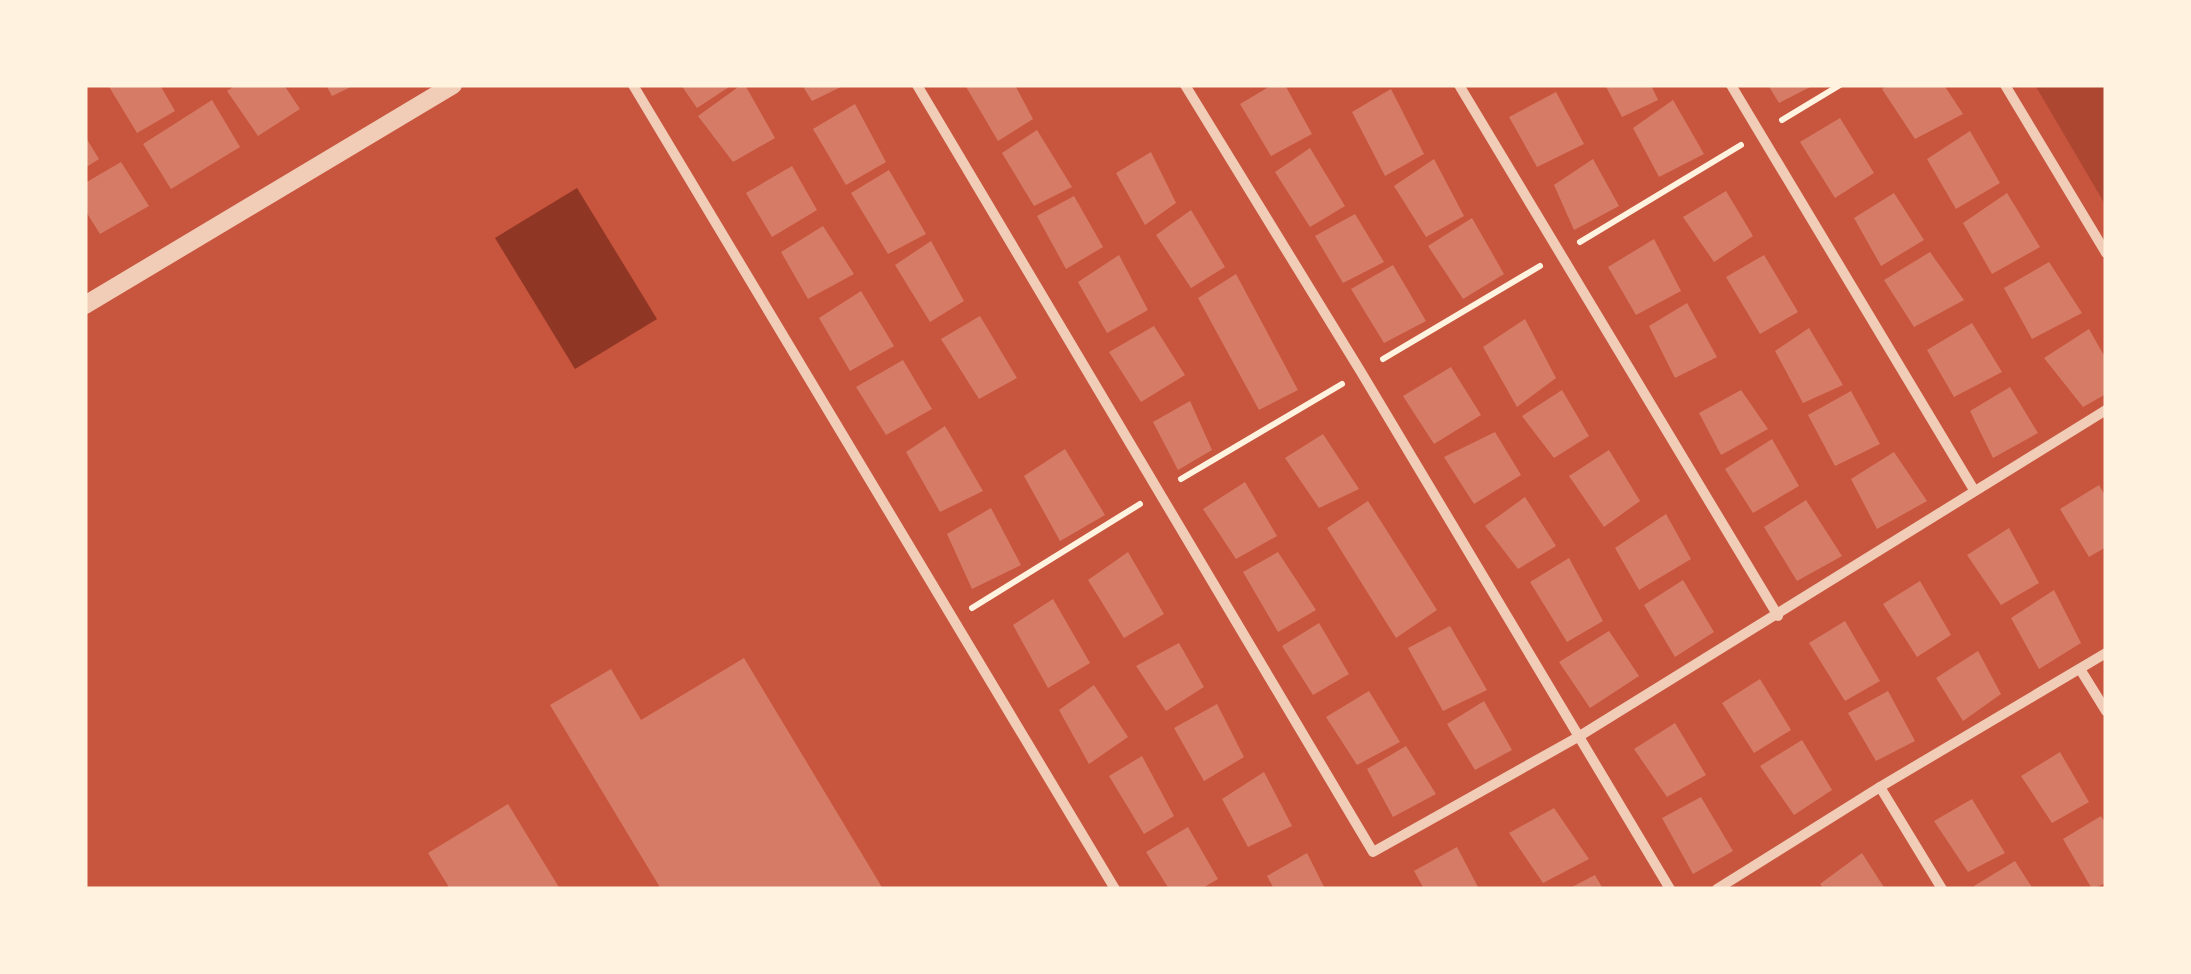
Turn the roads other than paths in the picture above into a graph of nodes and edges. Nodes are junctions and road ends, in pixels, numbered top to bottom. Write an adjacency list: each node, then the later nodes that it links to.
1 (453, 85): 9 (street)
2 (633, 85): 18 (street)
3 (917, 85): 16 (street)
4 (1185, 85): 16 (street)
5 (1459, 85): 12 (street)
6 (1731, 85): 11 (street)
7 (2005, 85): 8 (street)
8 (2106, 253)
9 (85, 304)
10 (2106, 410): 11 (street)
11 (1974, 490): 12 (street)
12 (1778, 616): 16 (street)
13 (2106, 653): 14 (street)
14 (2080, 669): 15 (street); 17 (street)
15 (2106, 711)
16 (1578, 737): 19 (street)
17 (1880, 787): 20 (street); 21 (street)
18 (1115, 889)
19 (1670, 889)
20 (1718, 889)
21 (1942, 889)

